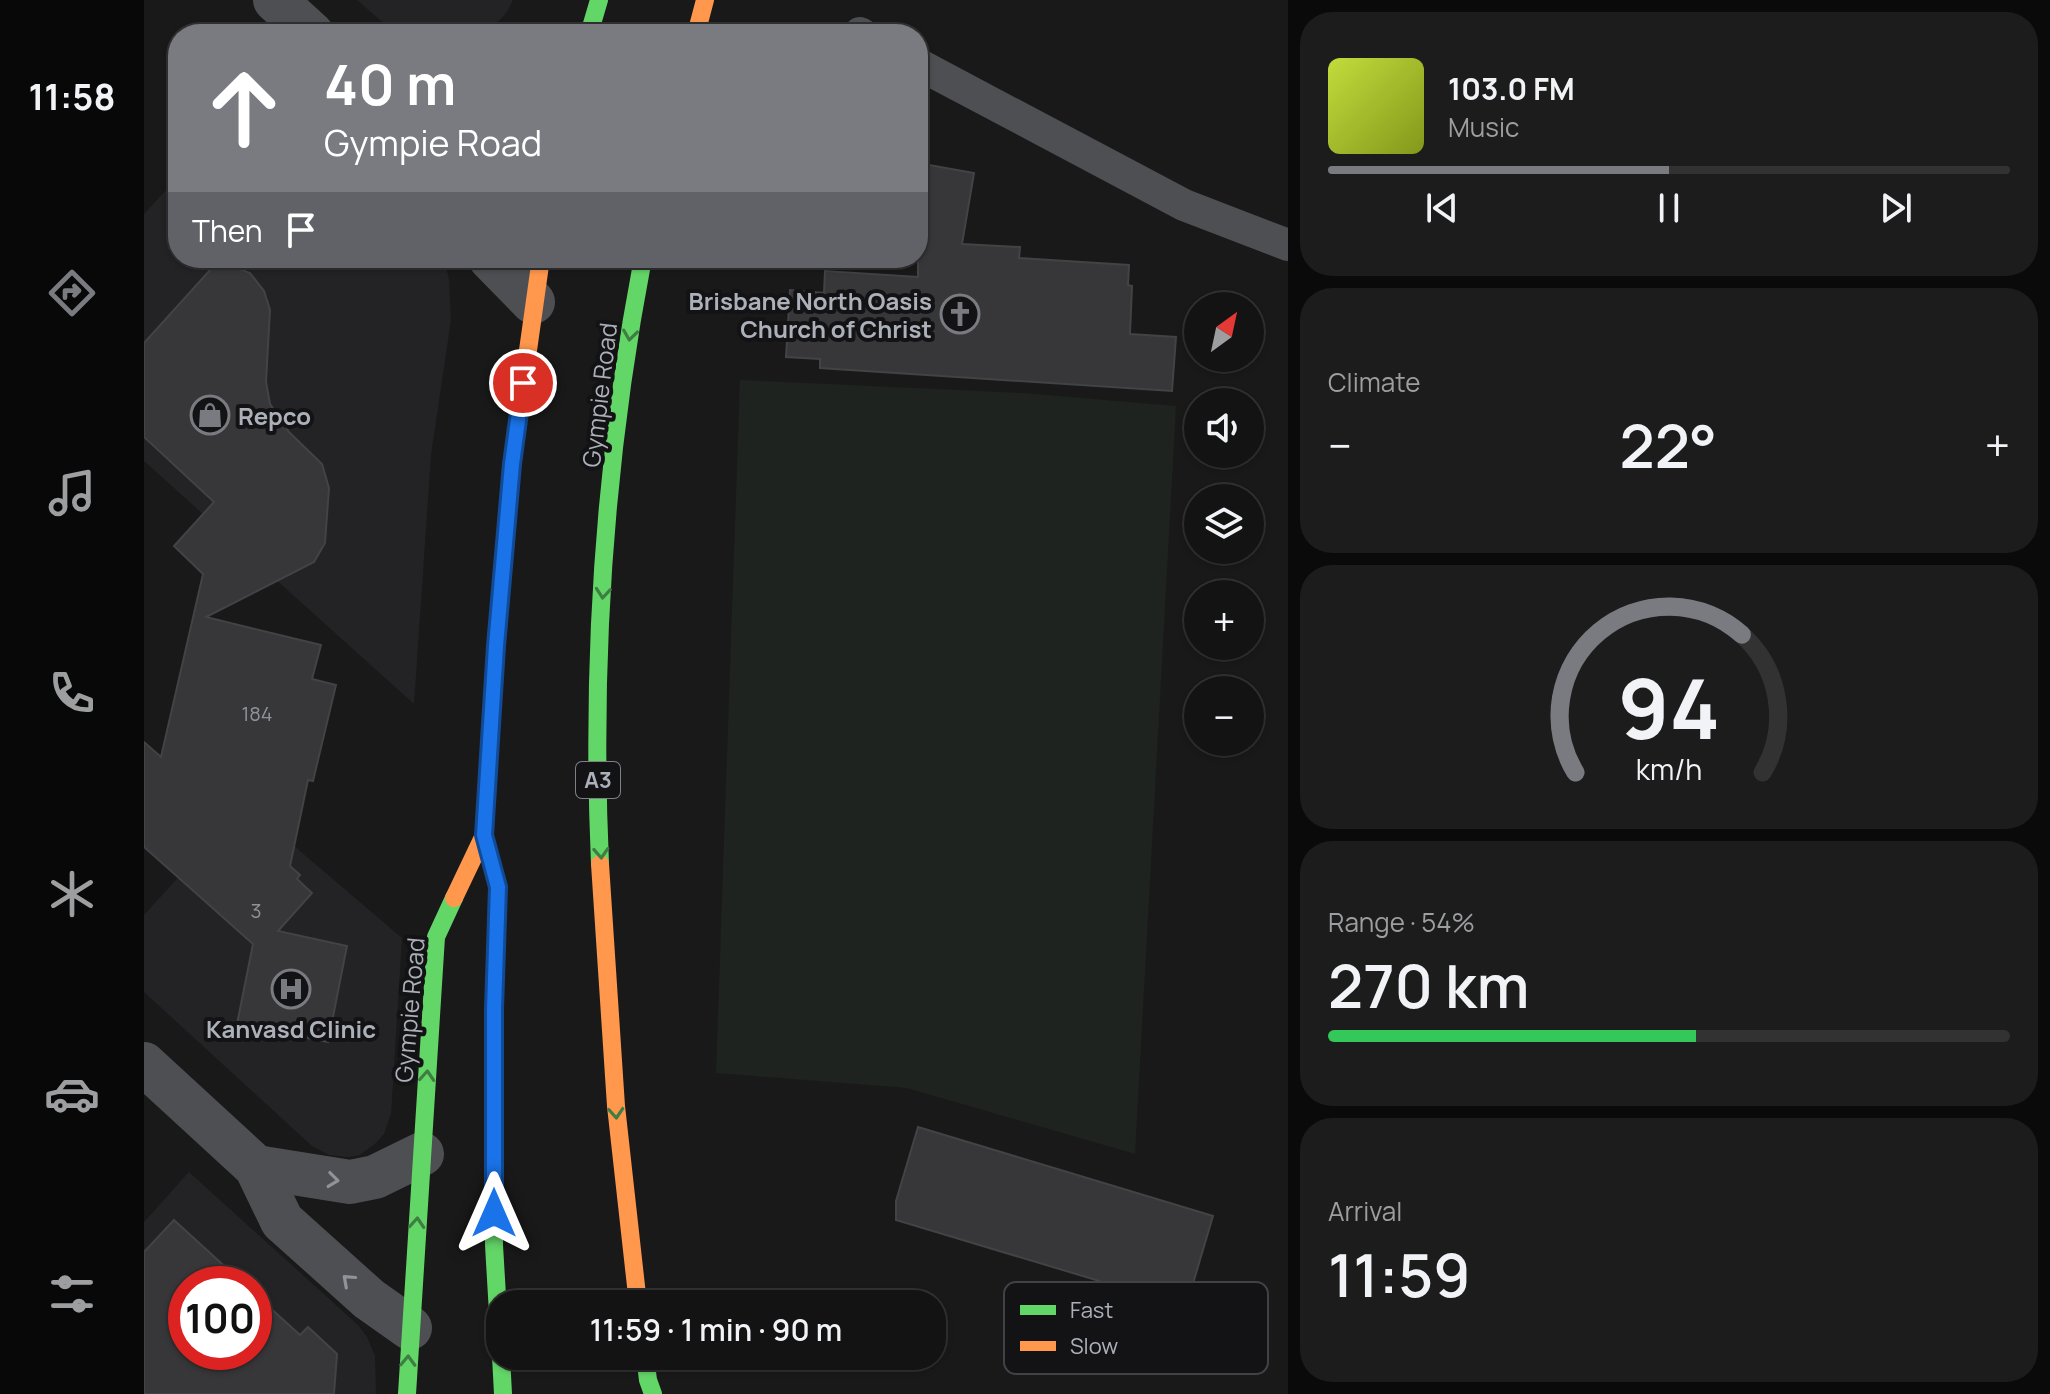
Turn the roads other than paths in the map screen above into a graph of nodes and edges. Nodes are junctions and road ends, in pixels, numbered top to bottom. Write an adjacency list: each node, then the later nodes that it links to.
1 (275, 0): 4 (street)
2 (599, 0): 5 (highway)
3 (705, 0): 6 (highway)
4 (301, 24)
5 (592, 24)
6 (699, 24)
7 (928, 69): 8 (lane)
8 (1288, 245)
9 (500, 268): 12 (street)
10 (539, 268): 12 (highway, Gympie Road)
11 (641, 268): 18 (highway, Gympie Road / A3, one-way to 18)
12 (533, 302): 13 (highway, Gympie Road)
13 (484, 835): 15 (highway, Gympie Road, one-way to 13); 17 (highway)
14 (144, 1064): 16 (street)
15 (422, 1154): 16 (street, one-way to 15); 19 (highway, Gympie Road, one-way to 15)
16 (256, 1167): 19 (street, one-way to 16)
17 (497, 1290)
18 (636, 1290)
19 (410, 1328): 21 (highway, Gympie Road, one-way to 19)
20 (502, 1370): 22 (highway)
21 (407, 1394)
22 (503, 1394)

